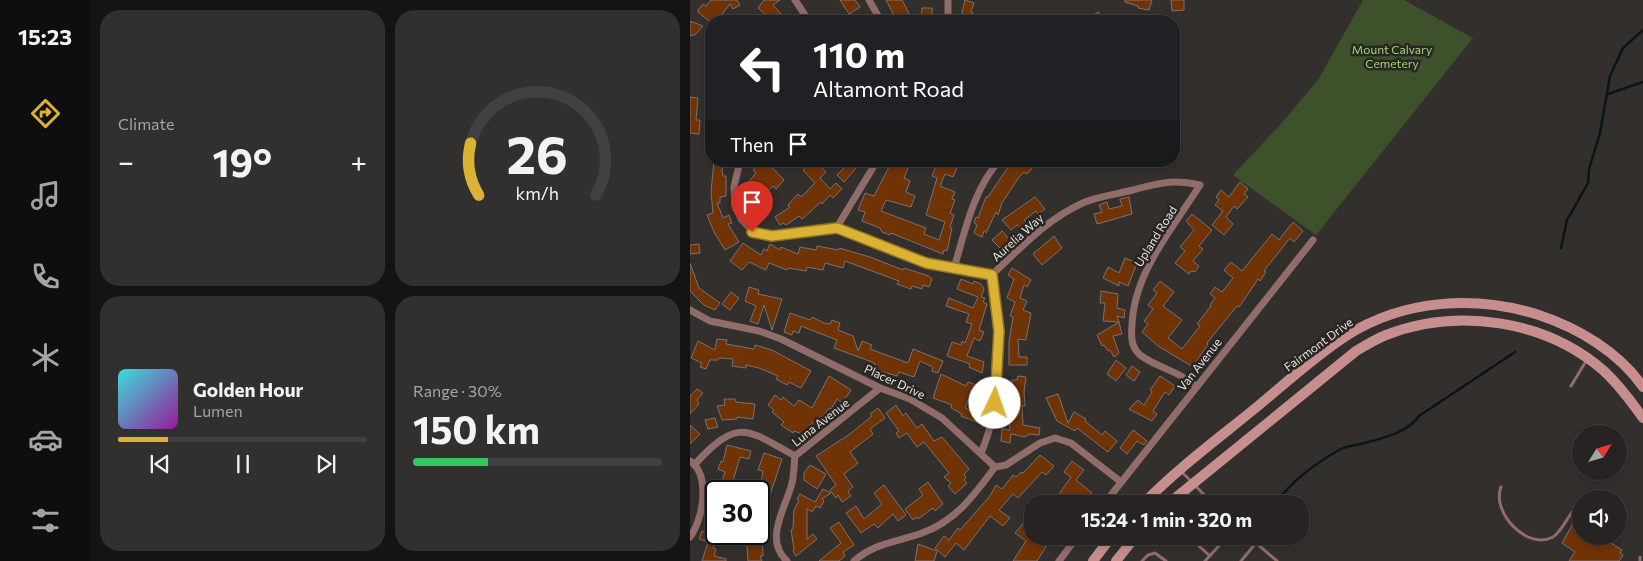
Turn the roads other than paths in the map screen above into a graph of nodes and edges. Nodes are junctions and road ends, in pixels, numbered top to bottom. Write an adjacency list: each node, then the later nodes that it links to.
1 (795, 0): 4 (street)
2 (869, 0): 5 (street)
3 (948, 0): 6 (street)
4 (805, 15)
5 (878, 15)
6 (948, 15)
7 (739, 167): 11 (street)
8 (873, 167): 11 (street)
9 (994, 167): 13 (street)
10 (1200, 185): 14 (street, Aurelia Way); 17 (street, Upland Road)
11 (837, 228): 13 (street)
12 (1313, 240): 17 (street, Van Avenue)
13 (954, 268): 14 (street)
14 (992, 275): 22 (street)
15 (690, 310): 20 (street, Placer Drive)
16 (1588, 358): 18 (lane); 21 (main road); 28 (main road)
17 (1196, 386): 27 (street, Van Avenue)
18 (1571, 386)
19 (1643, 387): 26 (main road, Fairmont Drive)
20 (880, 388): 22 (street, Placer Drive); 23 (street, Luna Avenue)
21 (1643, 418)
22 (981, 453): 25 (street, Placer Drive)
23 (795, 456): 24 (street, Luna Avenue); 44 (street)
24 (692, 462): 35 (street)
25 (995, 466): 27 (street); 45 (street)
26 (1180, 469): 28 (lane); 31 (main road, Fairmont Drive)
27 (1121, 482): 30 (street, Van Avenue)
28 (1192, 482): 32 (main road); 33 (lane)
29 (1501, 487): 34 (lane)
30 (1111, 495)
31 (1153, 495)
32 (1178, 495)
33 (1204, 495)
34 (1572, 512)
35 (690, 537)
36 (1071, 545): 46 (street)
37 (1105, 545): 47 (main road)
38 (1129, 545): 48 (main road)
39 (1198, 545): 43 (lane)
40 (1220, 545): 43 (lane)
41 (1254, 545): 52 (lane)
42 (1258, 545): 53 (lane)
43 (1210, 556): 51 (lane)
44 (787, 561)
45 (854, 561)
46 (1059, 561)
47 (1093, 561)
48 (1116, 561)
49 (1142, 561): 50 (lane)
50 (1166, 561)
51 (1204, 561)
52 (1241, 561)
53 (1277, 561)

